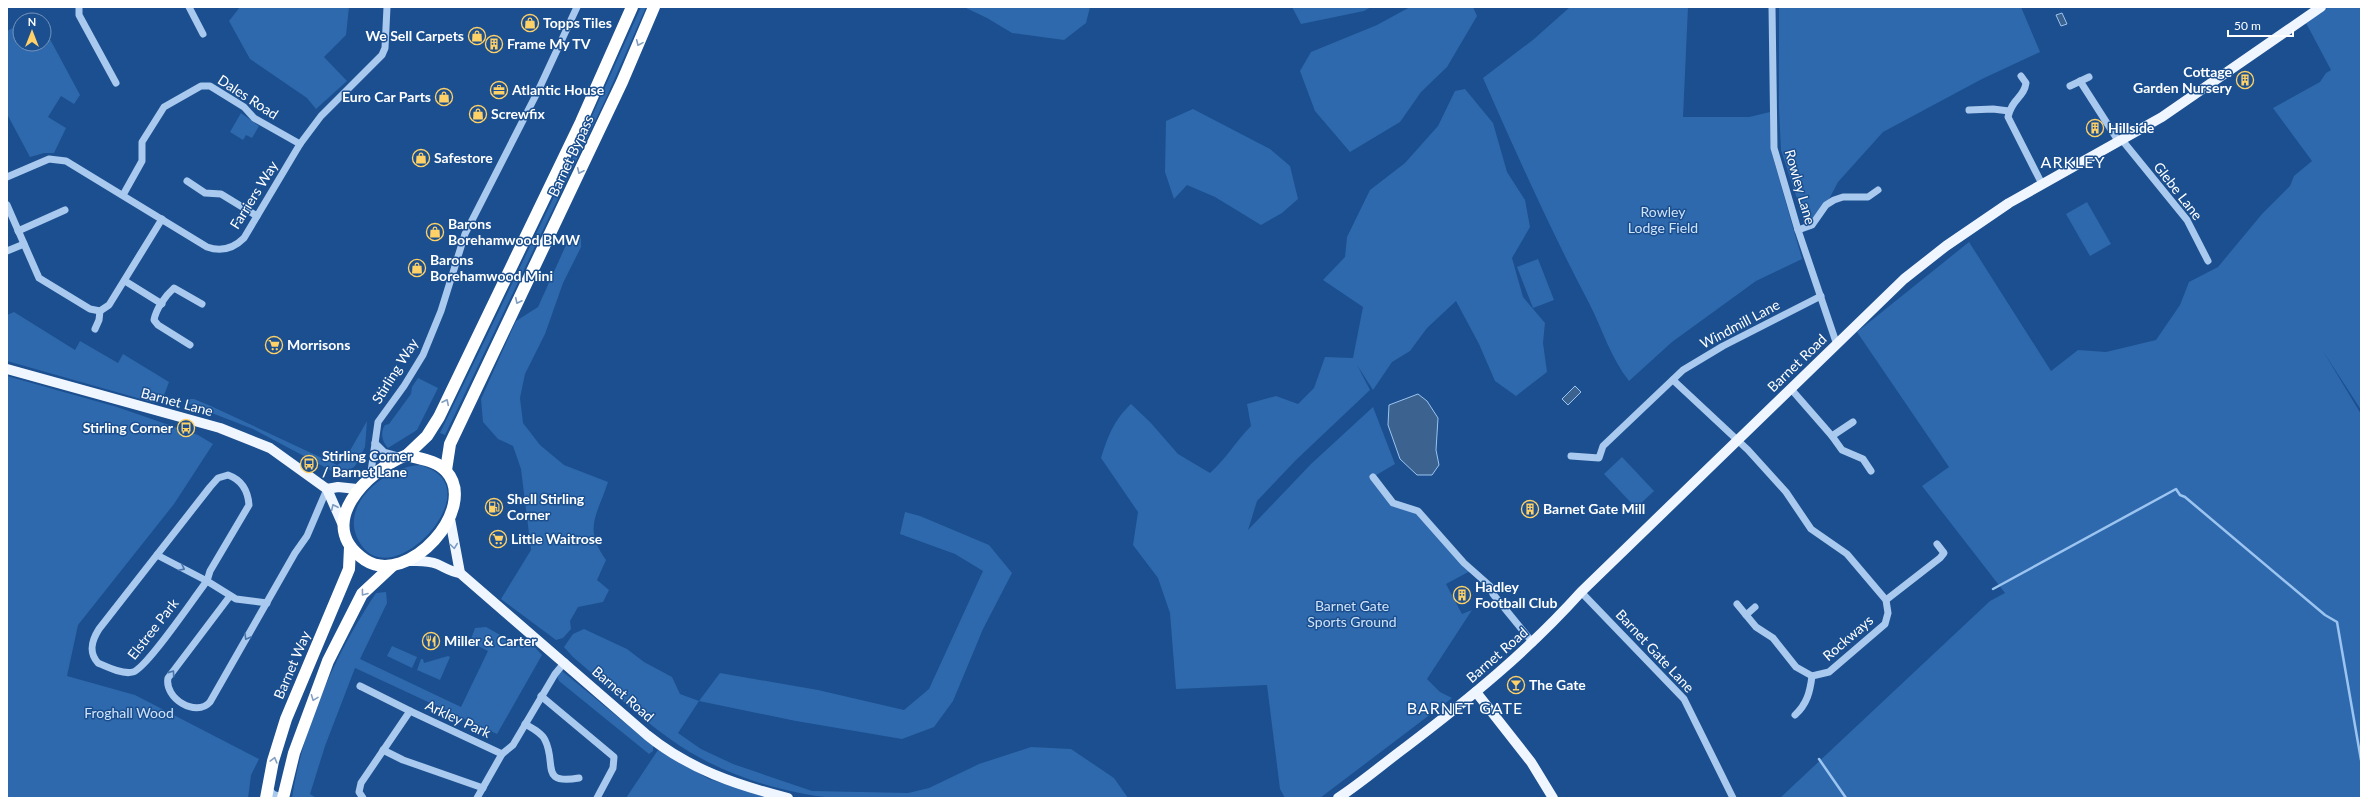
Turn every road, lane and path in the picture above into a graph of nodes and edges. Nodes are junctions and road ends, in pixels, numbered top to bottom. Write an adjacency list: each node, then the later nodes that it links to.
1 (80, 7): 13 (street)
2 (189, 7): 9 (street)
3 (387, 7): 18 (street, Farriers Way)
4 (577, 7): 47 (street, Stirling Way)
5 (632, 7): 48 (highway, Barnet Bypass, one-way to 5)
6 (654, 7): 50 (highway, Barnet Bypass, one-way to 50)
7 (1772, 7): 28 (street, Rowley Lane)
8 (2321, 7): 17 (main road, Barnet Road)
9 (203, 34)
10 (2021, 76): 16 (street)
11 (2089, 77): 12 (street)
12 (2080, 81): 14 (street); 17 (street, Glebe Lane)
13 (116, 83)
14 (2070, 86)
15 (1969, 110): 16 (street)
16 (2009, 111): 21 (street)
17 (2120, 141): 21 (main road, Barnet Road); 32 (street, Glebe Lane)
18 (300, 144): 23 (street, Dales Road); 26 (street, Farriers Way)
19 (7, 177): 23 (street, Farriers Way)
20 (186, 181): 26 (street)
21 (2042, 184): 40 (main road, Barnet Road)
22 (1878, 190): 28 (street)
23 (124, 195): 27 (street, Farriers Way)
24 (7, 205): 29 (street)
25 (65, 210): 29 (street)
26 (257, 216): 27 (street, Farriers Way)
27 (162, 219): 33 (street)
28 (1798, 230): 34 (street, Rowley Lane)
29 (18, 231): 30 (street)
30 (24, 244): 31 (street); 37 (street)
31 (7, 251)
32 (2208, 261)
33 (125, 281): 35 (street); 37 (street)
34 (1821, 296): 40 (street, Rowley Lane); 42 (street, Windmill Lane)
35 (162, 304): 36 (street); 39 (street)
36 (202, 304)
37 (100, 311): 38 (street)
38 (94, 329)
39 (190, 345)
40 (1837, 345): 43 (main road, Barnet Road)
41 (7, 369): 54 (main road, Barnet Lane)
42 (1673, 380): 46 (street); 49 (street, Windmill Lane)
43 (1791, 389): 45 (street); 46 (main road, Barnet Road)
44 (1853, 422): 45 (street)
45 (1832, 436): 51 (street)
46 (1737, 441): 65 (main road, Barnet Road); 67 (street)
47 (375, 443): 48 (street); 53 (street, Stirling Way)
48 (404, 456): 50 (highway); 53 (highway)
49 (1571, 456)
50 (446, 470): 56 (highway)
51 (1871, 470)
52 (1373, 477): 72 (street)
53 (370, 479): 55 (highway)
54 (327, 489): 55 (main road); 57 (main road, one-way to 54); 68 (street)
55 (358, 489): 57 (highway)
56 (450, 519): 61 (highway); 63 (main road, one-way to 63)
57 (342, 523): 59 (highway)
58 (1937, 544): 67 (street)
59 (350, 547): 62 (highway); 85 (highway, Barnet Way, one-way to 59)
60 (157, 555): 64 (street, one-way to 64); 64 (street, Elstree Park); 64 (street, Elstree Park)
61 (409, 561): 62 (highway); 63 (main road, Barnet Road)
62 (392, 566): 86 (highway, one-way to 86)
63 (460, 573): 73 (main road, Barnet Road)
64 (207, 581): 66 (street)
65 (1581, 592): 72 (main road, Barnet Road); 93 (street, Barnet Gate Lane)
66 (230, 596): 68 (street); 68 (street, one-way to 66)
67 (1886, 600): 74 (street, Rockways)
68 (267, 603)
69 (1736, 604): 71 (street)
70 (1755, 607): 71 (street)
71 (1746, 615): 74 (street)
72 (1533, 643): 76 (main road, Barnet Road)
73 (565, 662): 77 (street, Arkley Park); 90 (main road, Barnet Road)
74 (1812, 676): 79 (street)
75 (360, 686): 78 (street)
76 (1476, 692): 91 (main road, Barnet Road); 92 (main road)
77 (541, 696): 80 (street, Arkley Park); 89 (street)
78 (410, 711): 81 (street, Arkley Park); 82 (street, Arkley Park)
79 (1795, 715)
80 (525, 724): 82 (street, Arkley Park); 83 (street)
81 (383, 750): 84 (street); 87 (street, Arkley Park)
82 (502, 754): 84 (street, Arkley Park)
83 (579, 778)
84 (483, 788): 88 (street, Arkley Park)
85 (267, 793): 86 (street)
86 (283, 798)
87 (363, 798)
88 (477, 798)
89 (598, 798)
90 (788, 798)
91 (1338, 798)
92 (1553, 798)
93 (1733, 798)

